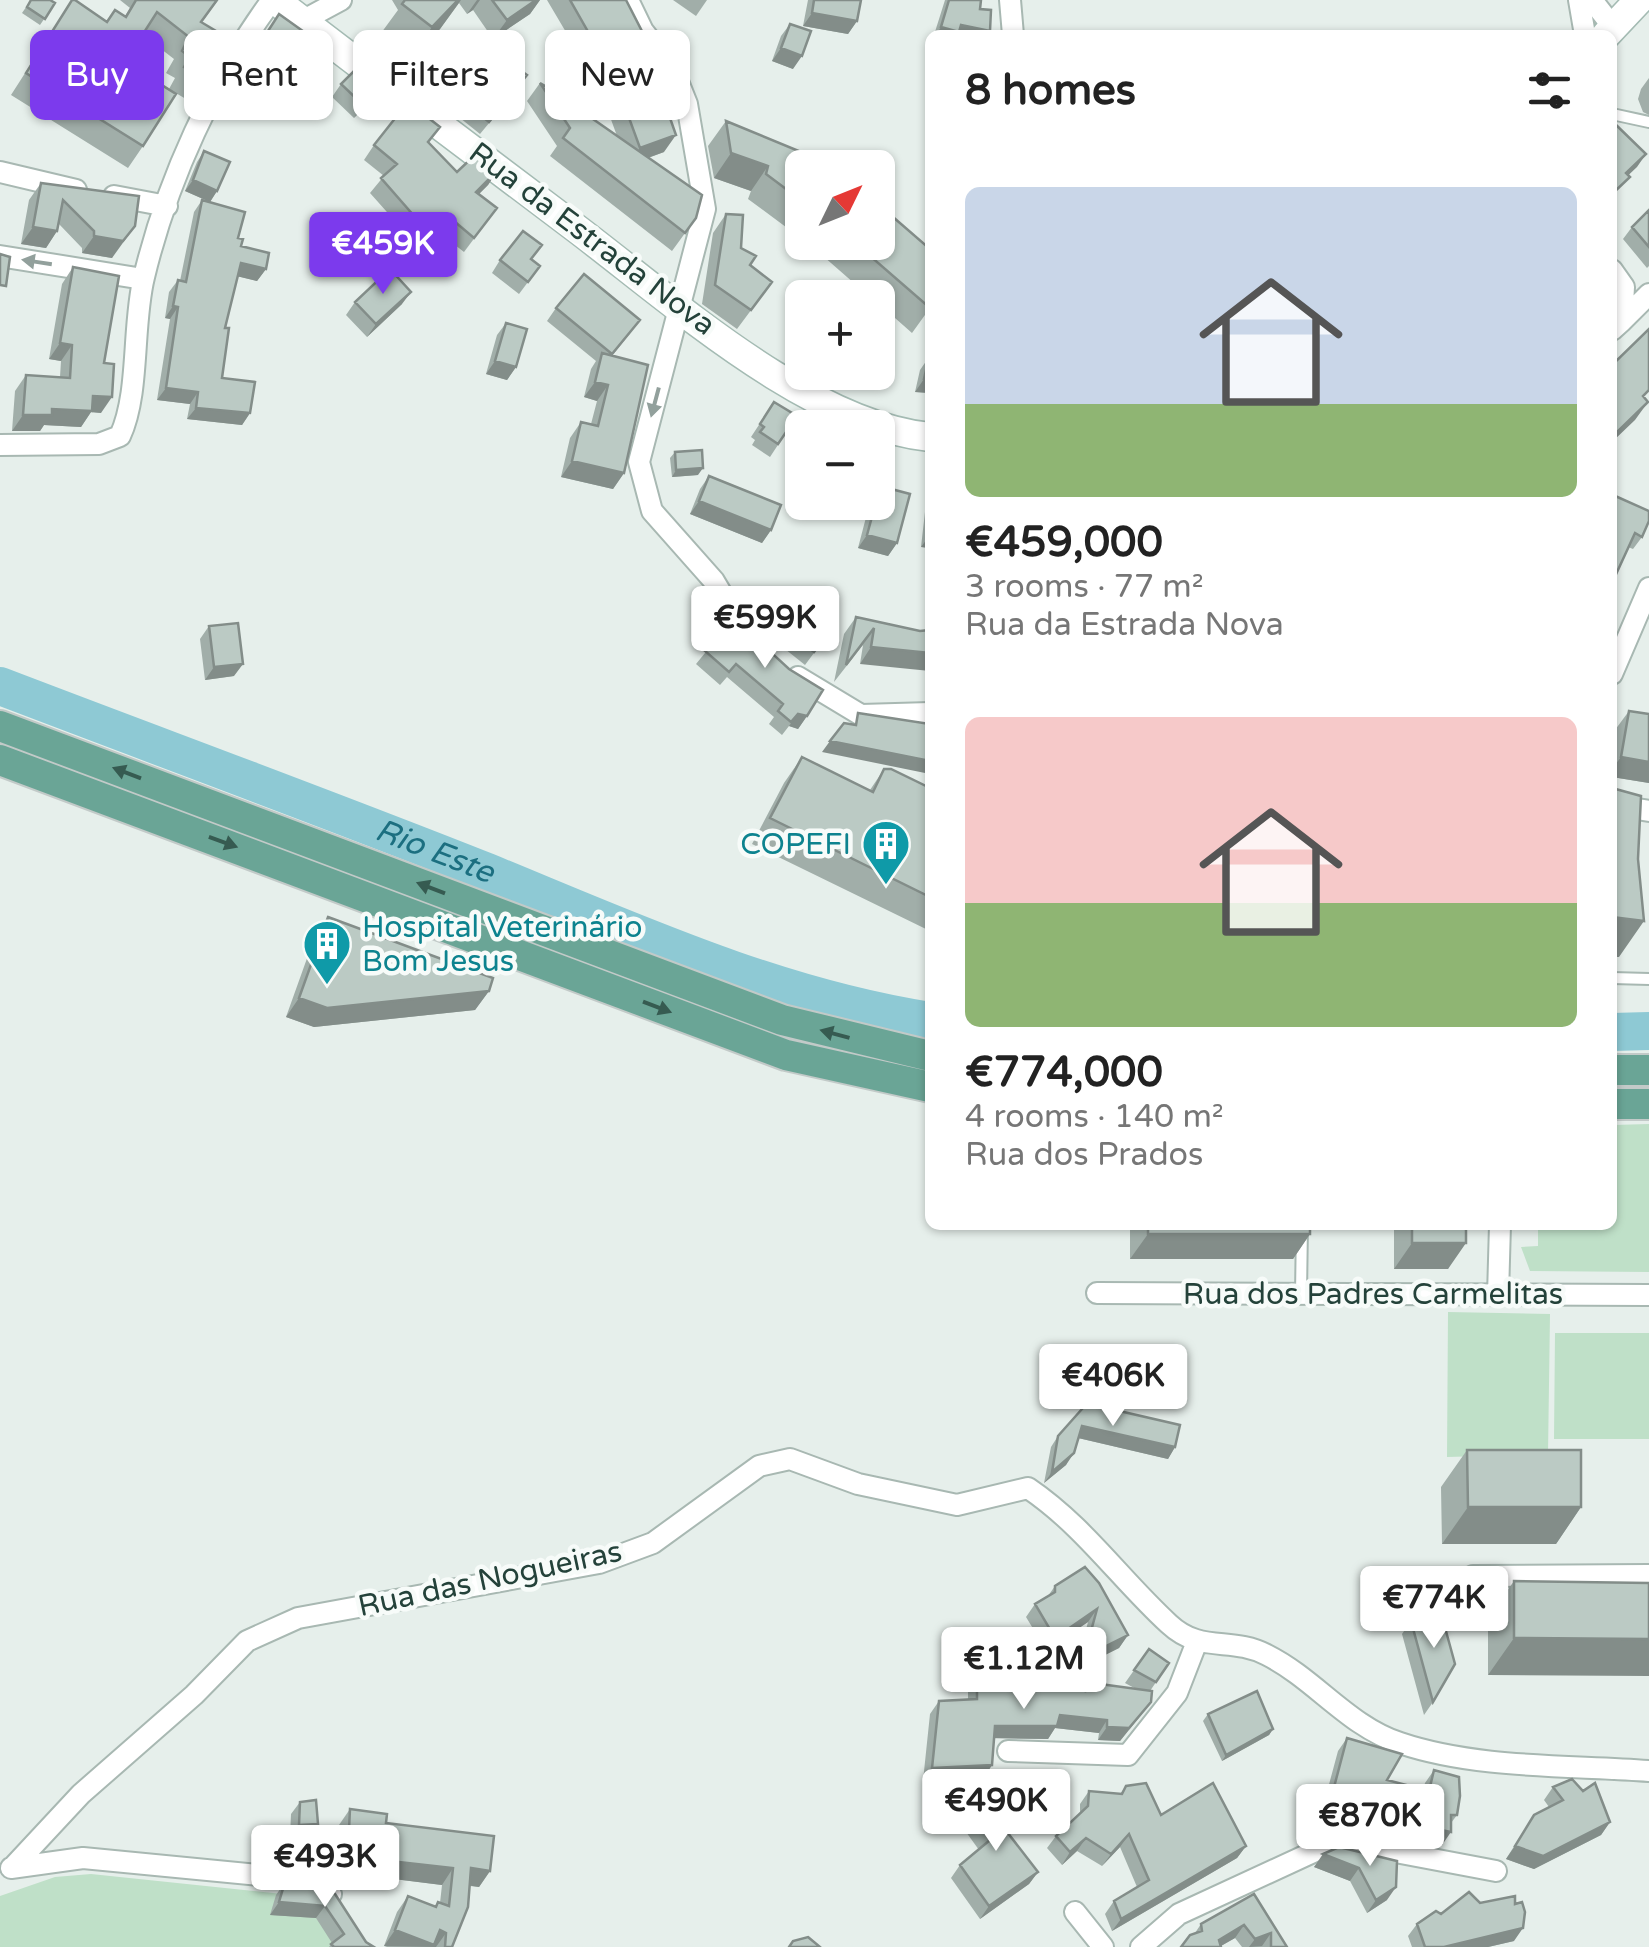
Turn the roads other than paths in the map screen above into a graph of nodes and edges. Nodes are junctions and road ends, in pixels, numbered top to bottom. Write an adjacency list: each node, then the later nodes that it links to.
1 (273, 0): 8 (main road, Rua da Estrada Nova); 16 (street)
2 (341, 0): 8 (street)
3 (628, 0): 21 (street)
4 (1010, 0): 9 (street)
5 (1579, 0): 10 (street)
6 (1592, 0): 11 (street)
7 (1639, 0): 12 (main road)
8 (302, 21): 21 (main road, Rua da Estrada Nova)
9 (1013, 30)
10 (1584, 30)
11 (1609, 30)
12 (1611, 30)
13 (1617, 115): 14 (lane)
14 (1649, 122)
15 (0, 172): 16 (street)
16 (166, 206): 19 (street)
17 (0, 256): 19 (street, one-way to 17)
18 (1617, 277): 22 (street)
19 (143, 279): 24 (street)
20 (1649, 294): 22 (street)
21 (680, 308): 23 (main road, Rua da Estrada Nova); 27 (street, one-way to 27)
22 (1617, 326)
23 (925, 437)
24 (0, 445)
25 (1649, 588): 26 (street)
26 (1617, 662)
27 (925, 712)
28 (0, 726): 34 (main road, one-way to 28)
29 (0, 760): 37 (main road, one-way to 37)
30 (1617, 806): 31 (street)
31 (1649, 811)
32 (1617, 978): 33 (lane)
33 (1649, 978)
34 (925, 1055)
35 (1617, 1070): 36 (main road)
36 (1649, 1070)
37 (925, 1087)
38 (1617, 1104): 39 (main road)
39 (1649, 1104)
40 (1302, 1230): 43 (lane)
41 (1500, 1230): 44 (street)
42 (1097, 1294): 43 (street, Rua dos Padres Carmelitas)
43 (1301, 1294): 44 (street, Rua dos Padres Carmelitas)
44 (1498, 1295): 45 (street, Rua dos Padres Carmelitas)
45 (1649, 1295)
46 (1649, 1575): 47 (street)
47 (1473, 1576)
48 (1196, 1644): 49 (street); 50 (street); 51 (street, Rua das Nogueiras)
49 (1008, 1751)
50 (1649, 1772)
51 (6, 1869): 54 (street)
52 (1496, 1872): 56 (street)
53 (1075, 1912): 55 (street)
54 (347, 1914)
55 (1103, 1947)
56 (1141, 1947)

